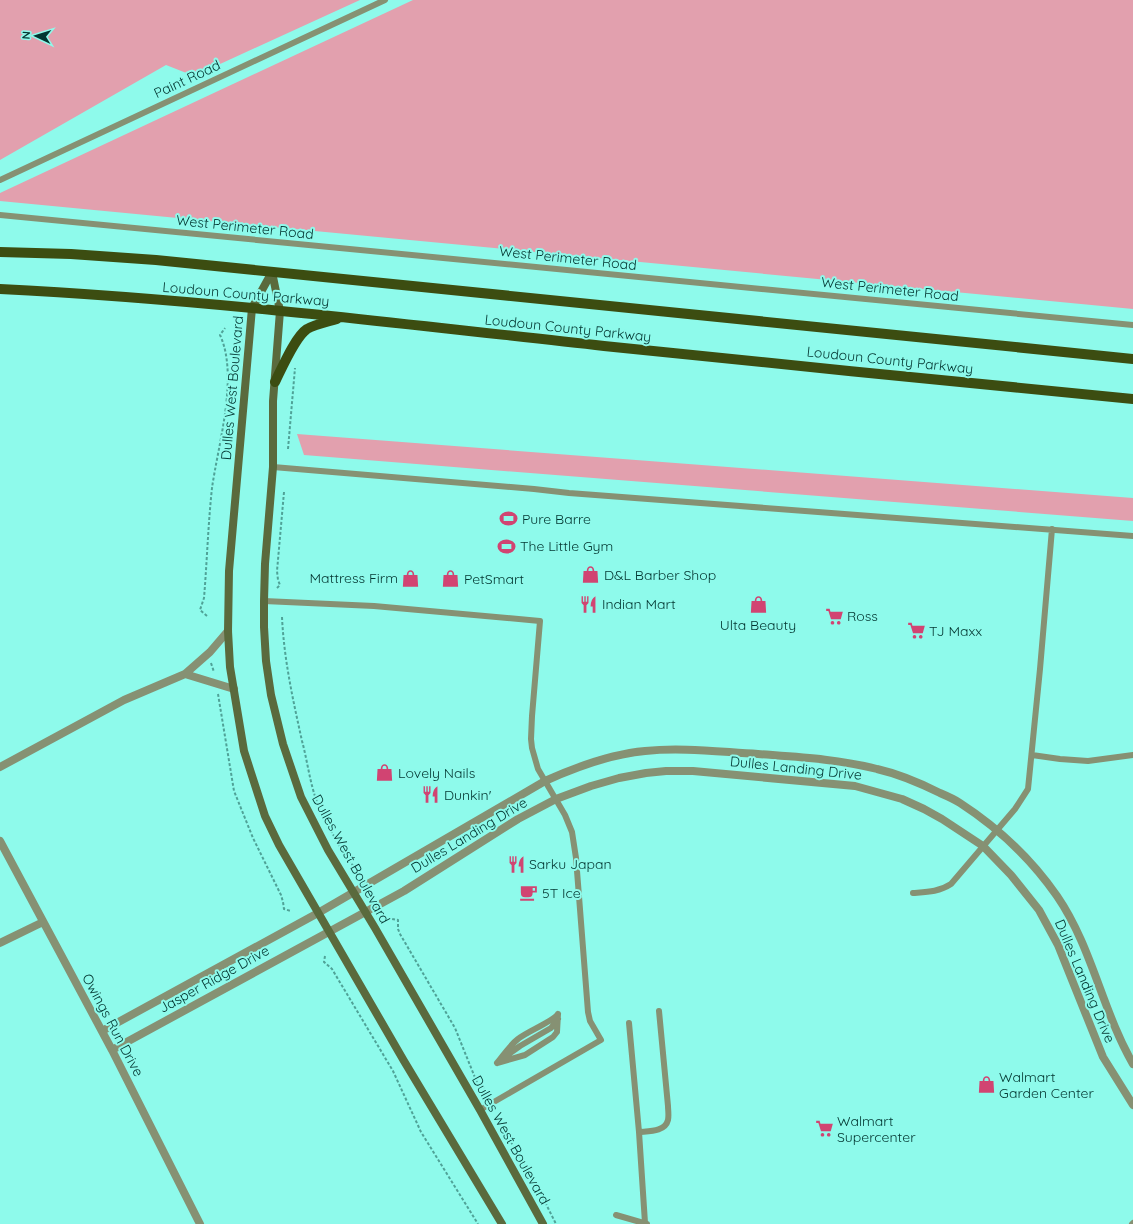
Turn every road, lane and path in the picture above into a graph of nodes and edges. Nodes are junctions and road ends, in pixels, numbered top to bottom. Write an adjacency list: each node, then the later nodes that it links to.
1 (385, 0): 2 (lane, Paint Road)
2 (0, 180)
3 (0, 215): 10 (lane, West Perimeter Road)
4 (0, 252): 5 (main road, Loudoun County Parkway)
5 (272, 272): 7 (street, Dulles West Boulevard); 8 (street, Dulles West Boulevard); 12 (main road, Loudoun County Parkway)
6 (0, 289): 7 (main road, Loudoun County Parkway)
7 (252, 308): 8 (main road, Loudoun County Parkway); 25 (street, Dulles West Boulevard)
8 (280, 311): 9 (main road, Loudoun County Parkway); 14 (street, Dulles West Boulevard)
9 (343, 318): 14 (main road); 15 (main road, Loudoun County Parkway)
10 (1133, 324)
11 (225, 328): 23 (path)
12 (1133, 359)
13 (296, 365): 16 (path)
14 (275, 382): 17 (street, Dulles West Boulevard)
15 (1133, 399)
16 (288, 449)
17 (273, 467): 19 (lane); 22 (street, Dulles West Boulevard)
18 (284, 492): 21 (path)
19 (1052, 529): 20 (lane); 30 (lane)
20 (1133, 536)
21 (277, 588)
22 (264, 601): 33 (lane); 39 (street, Dulles West Boulevard)
23 (207, 616)
24 (282, 618): 38 (path)
25 (228, 631): 26 (street); 29 (street, Dulles West Boulevard)
26 (210, 652): 27 (street); 28 (path)
27 (185, 674): 28 (street); 32 (street)
28 (216, 683): 29 (street); 41 (path)
29 (234, 689): 43 (street, Dulles West Boulevard)
30 (1032, 755): 31 (lane); 35 (lane)
31 (1133, 755)
32 (0, 767)
33 (545, 782): 34 (lane); 35 (street, Dulles Landing Drive); 39 (street, Dulles Landing Drive)
34 (556, 799): 37 (street, Dulles Landing Drive); 42 (street, Dulles Landing Drive); 57 (lane)
35 (996, 830): 37 (lane); 54 (street, Dulles Landing Drive)
36 (0, 841): 45 (street, Owings Run Drive)
37 (983, 846): 40 (lane); 56 (street, Dulles Landing Drive)
38 (358, 873)
39 (353, 892): 42 (street, Dulles West Boulevard); 43 (street, Dulles Landing Drive)
40 (913, 893)
41 (291, 911)
42 (365, 912): 46 (street, Dulles Landing Drive); 57 (street, Dulles West Boulevard)
43 (318, 913): 46 (street, Dulles West Boulevard); 52 (street, Jasper Ridge Drive)
44 (392, 919): 55 (path)
45 (43, 922): 47 (street); 52 (street, Owings Run Drive)
46 (329, 932): 53 (street, Jasper Ridge Drive); 64 (street, Dulles West Boulevard)
47 (0, 943)
48 (325, 956): 63 (path)
49 (659, 1011): 59 (lane)
50 (558, 1017): 50 (lane)
51 (629, 1023): 59 (lane)
52 (102, 1031): 53 (street, Owings Run Drive)
53 (112, 1050): 62 (street, Owings Run Drive)
54 (1133, 1064)
55 (482, 1093)
56 (1133, 1105)
57 (480, 1110): 65 (street, Dulles West Boulevard)
58 (497, 1117): 66 (path)
59 (639, 1132): 61 (lane)
60 (616, 1215): 61 (lane)
61 (647, 1223)
62 (200, 1224)
63 (478, 1224)
64 (502, 1224)
65 (543, 1224)
66 (556, 1224)

